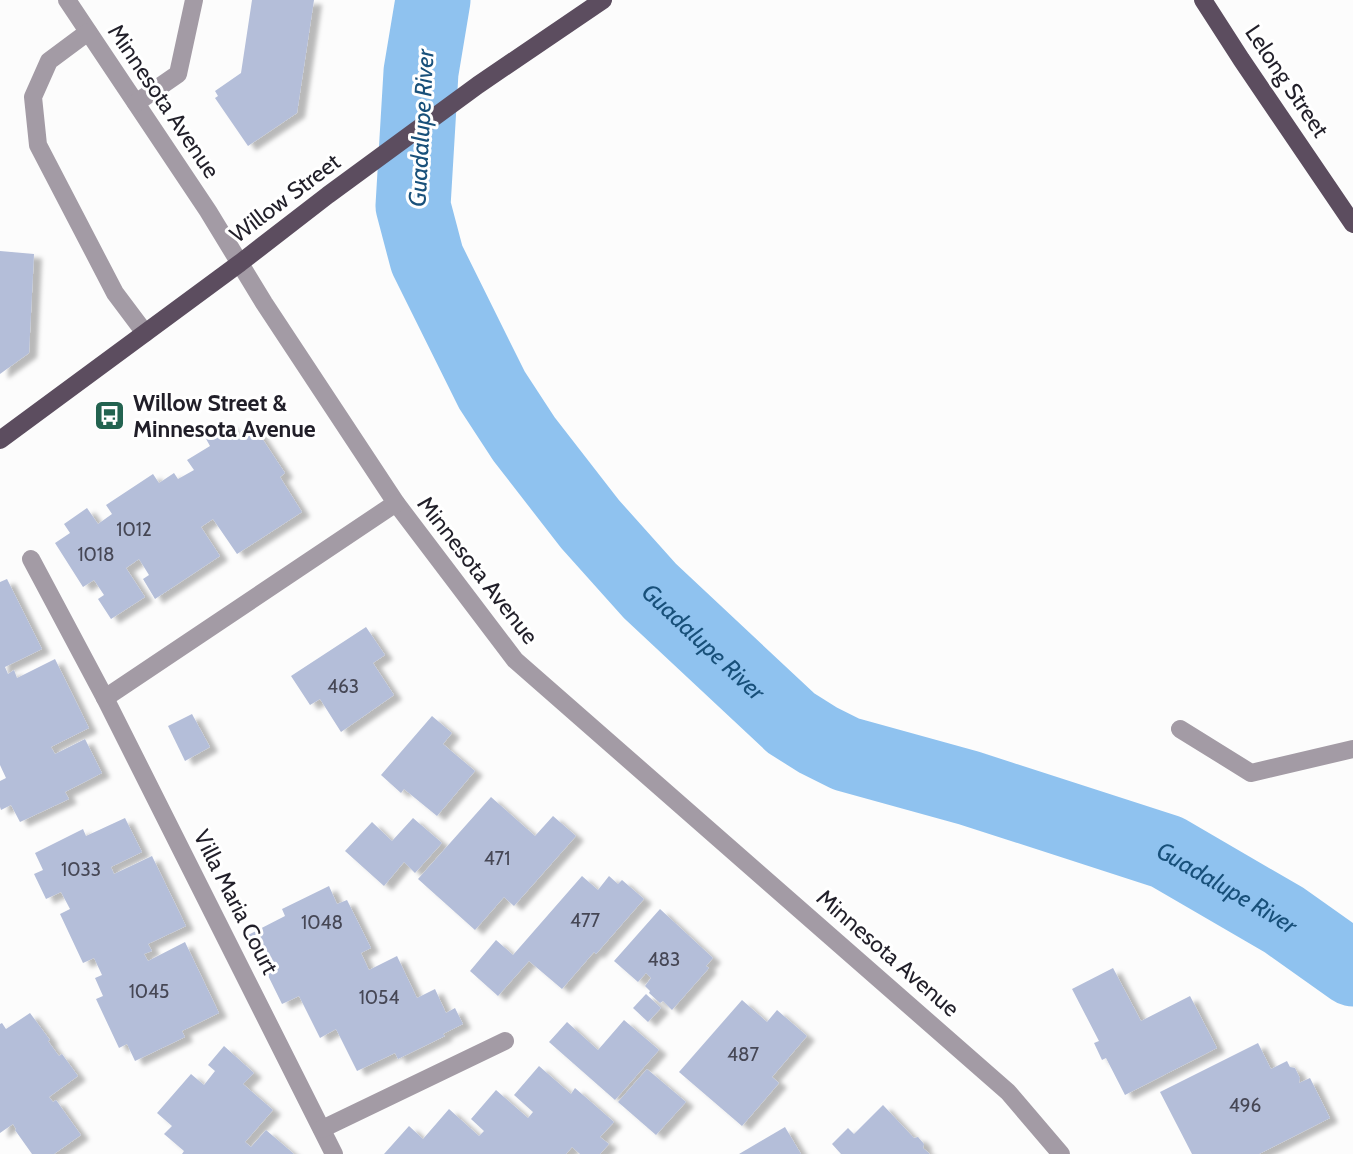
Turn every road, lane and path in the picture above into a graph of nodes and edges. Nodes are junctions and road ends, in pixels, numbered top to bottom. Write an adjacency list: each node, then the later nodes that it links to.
1 (67, 0): 5 (street, Minnesota Avenue)
2 (194, 0): 6 (street)
3 (603, 0): 8 (main road, Willow Street)
4 (1203, 0): 7 (main road, Lelong Street)
5 (88, 32): 6 (street, Minnesota Avenue); 9 (street)
6 (136, 103): 8 (street, Minnesota Avenue)
7 (1353, 224)
8 (240, 263): 9 (main road, Willow Street); 11 (street, Minnesota Avenue)
9 (145, 333): 10 (main road, Willow Street)
10 (0, 440)
11 (396, 503): 13 (street); 19 (street, Minnesota Avenue)
12 (31, 559): 13 (street, Villa Maria Court)
13 (105, 698): 17 (street, Villa Maria Court)
14 (1180, 729): 15 (street)
15 (1353, 749)
16 (505, 1041): 17 (street)
17 (323, 1129): 18 (street, Villa Maria Court)
18 (334, 1154)
19 (1061, 1154)

